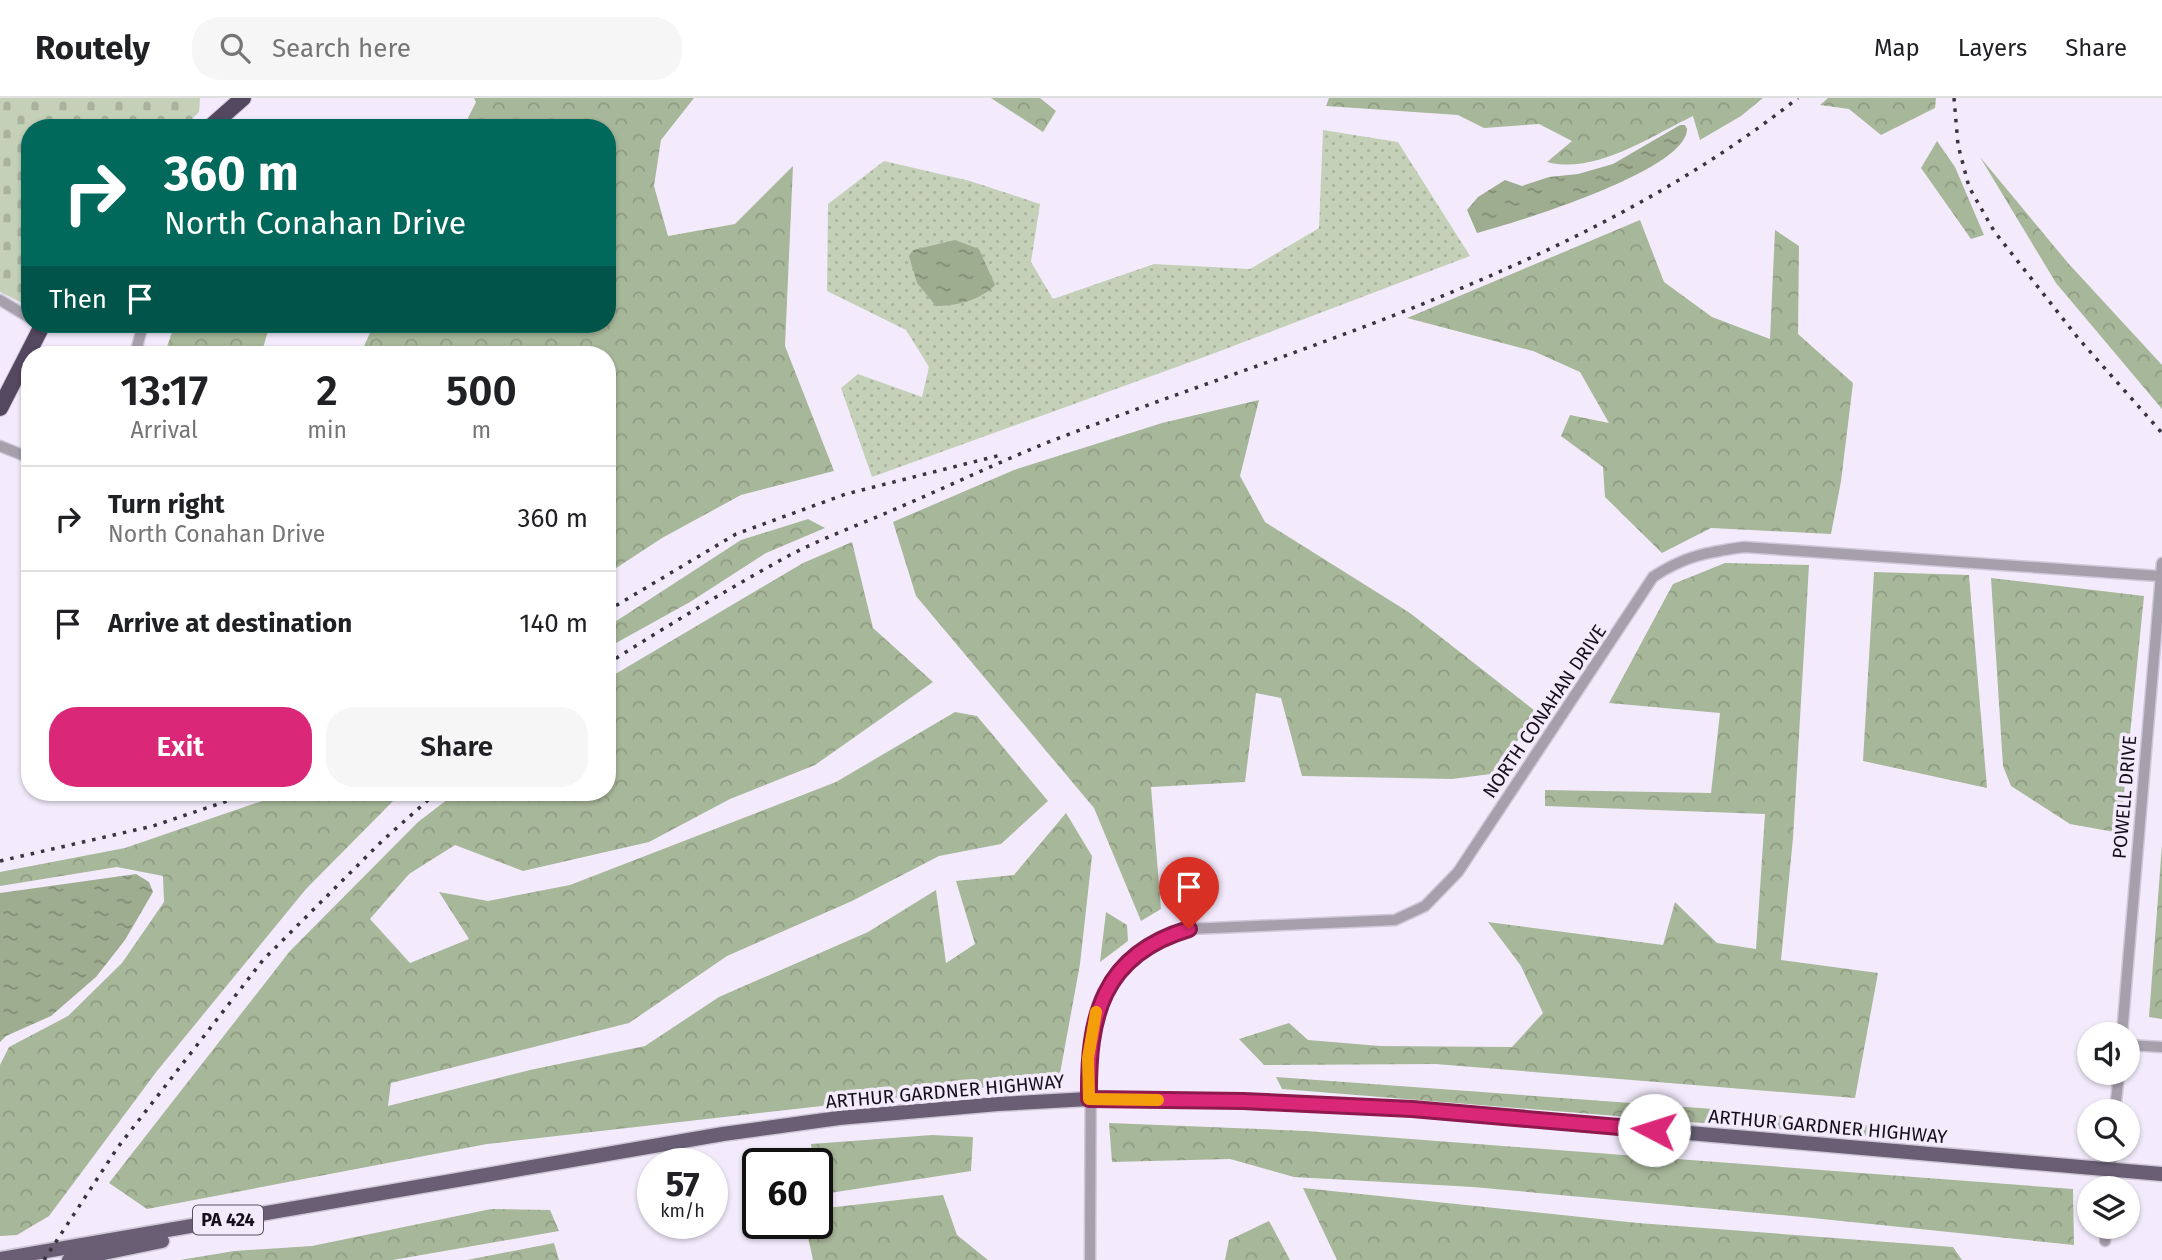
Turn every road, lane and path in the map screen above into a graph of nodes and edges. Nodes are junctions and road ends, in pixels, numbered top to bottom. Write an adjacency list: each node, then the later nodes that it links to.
1 (243, 98): 2 (highway)
2 (219, 119)
3 (0, 300): 4 (street)
4 (21, 313)
5 (21, 361): 6 (highway)
6 (0, 408)
7 (0, 446): 8 (street)
8 (21, 454)
9 (2162, 563): 10 (street, POWELL DRIVE)
10 (2159, 576): 11 (street, POWELL DRIVE); 14 (street, NORTH CONAHAN DRIVE)
11 (2123, 1022)
12 (2140, 1046): 13 (street)
13 (2162, 1047)
14 (1089, 1099): 16 (main road, ARTHUR GARDNER HIGHWAY / PA 424); 19 (main road, ARTHUR GARDNER HIGHWAY / PA 424); 22 (street, NORTH CONAHAN DRIVE)
15 (2111, 1162): 16 (street)
16 (2111, 1170): 17 (main road, ARTHUR GARDNER HIGHWAY / PA 424); 18 (street)
17 (2162, 1174)
18 (2110, 1176)
19 (407, 1191): 20 (main road, ARTHUR GARDNER HIGHWAY / PA 424); 21 (main road, ARTHUR GARDNER HIGHWAY / PA 424)
20 (0, 1259)
21 (69, 1260)
22 (1090, 1260)

